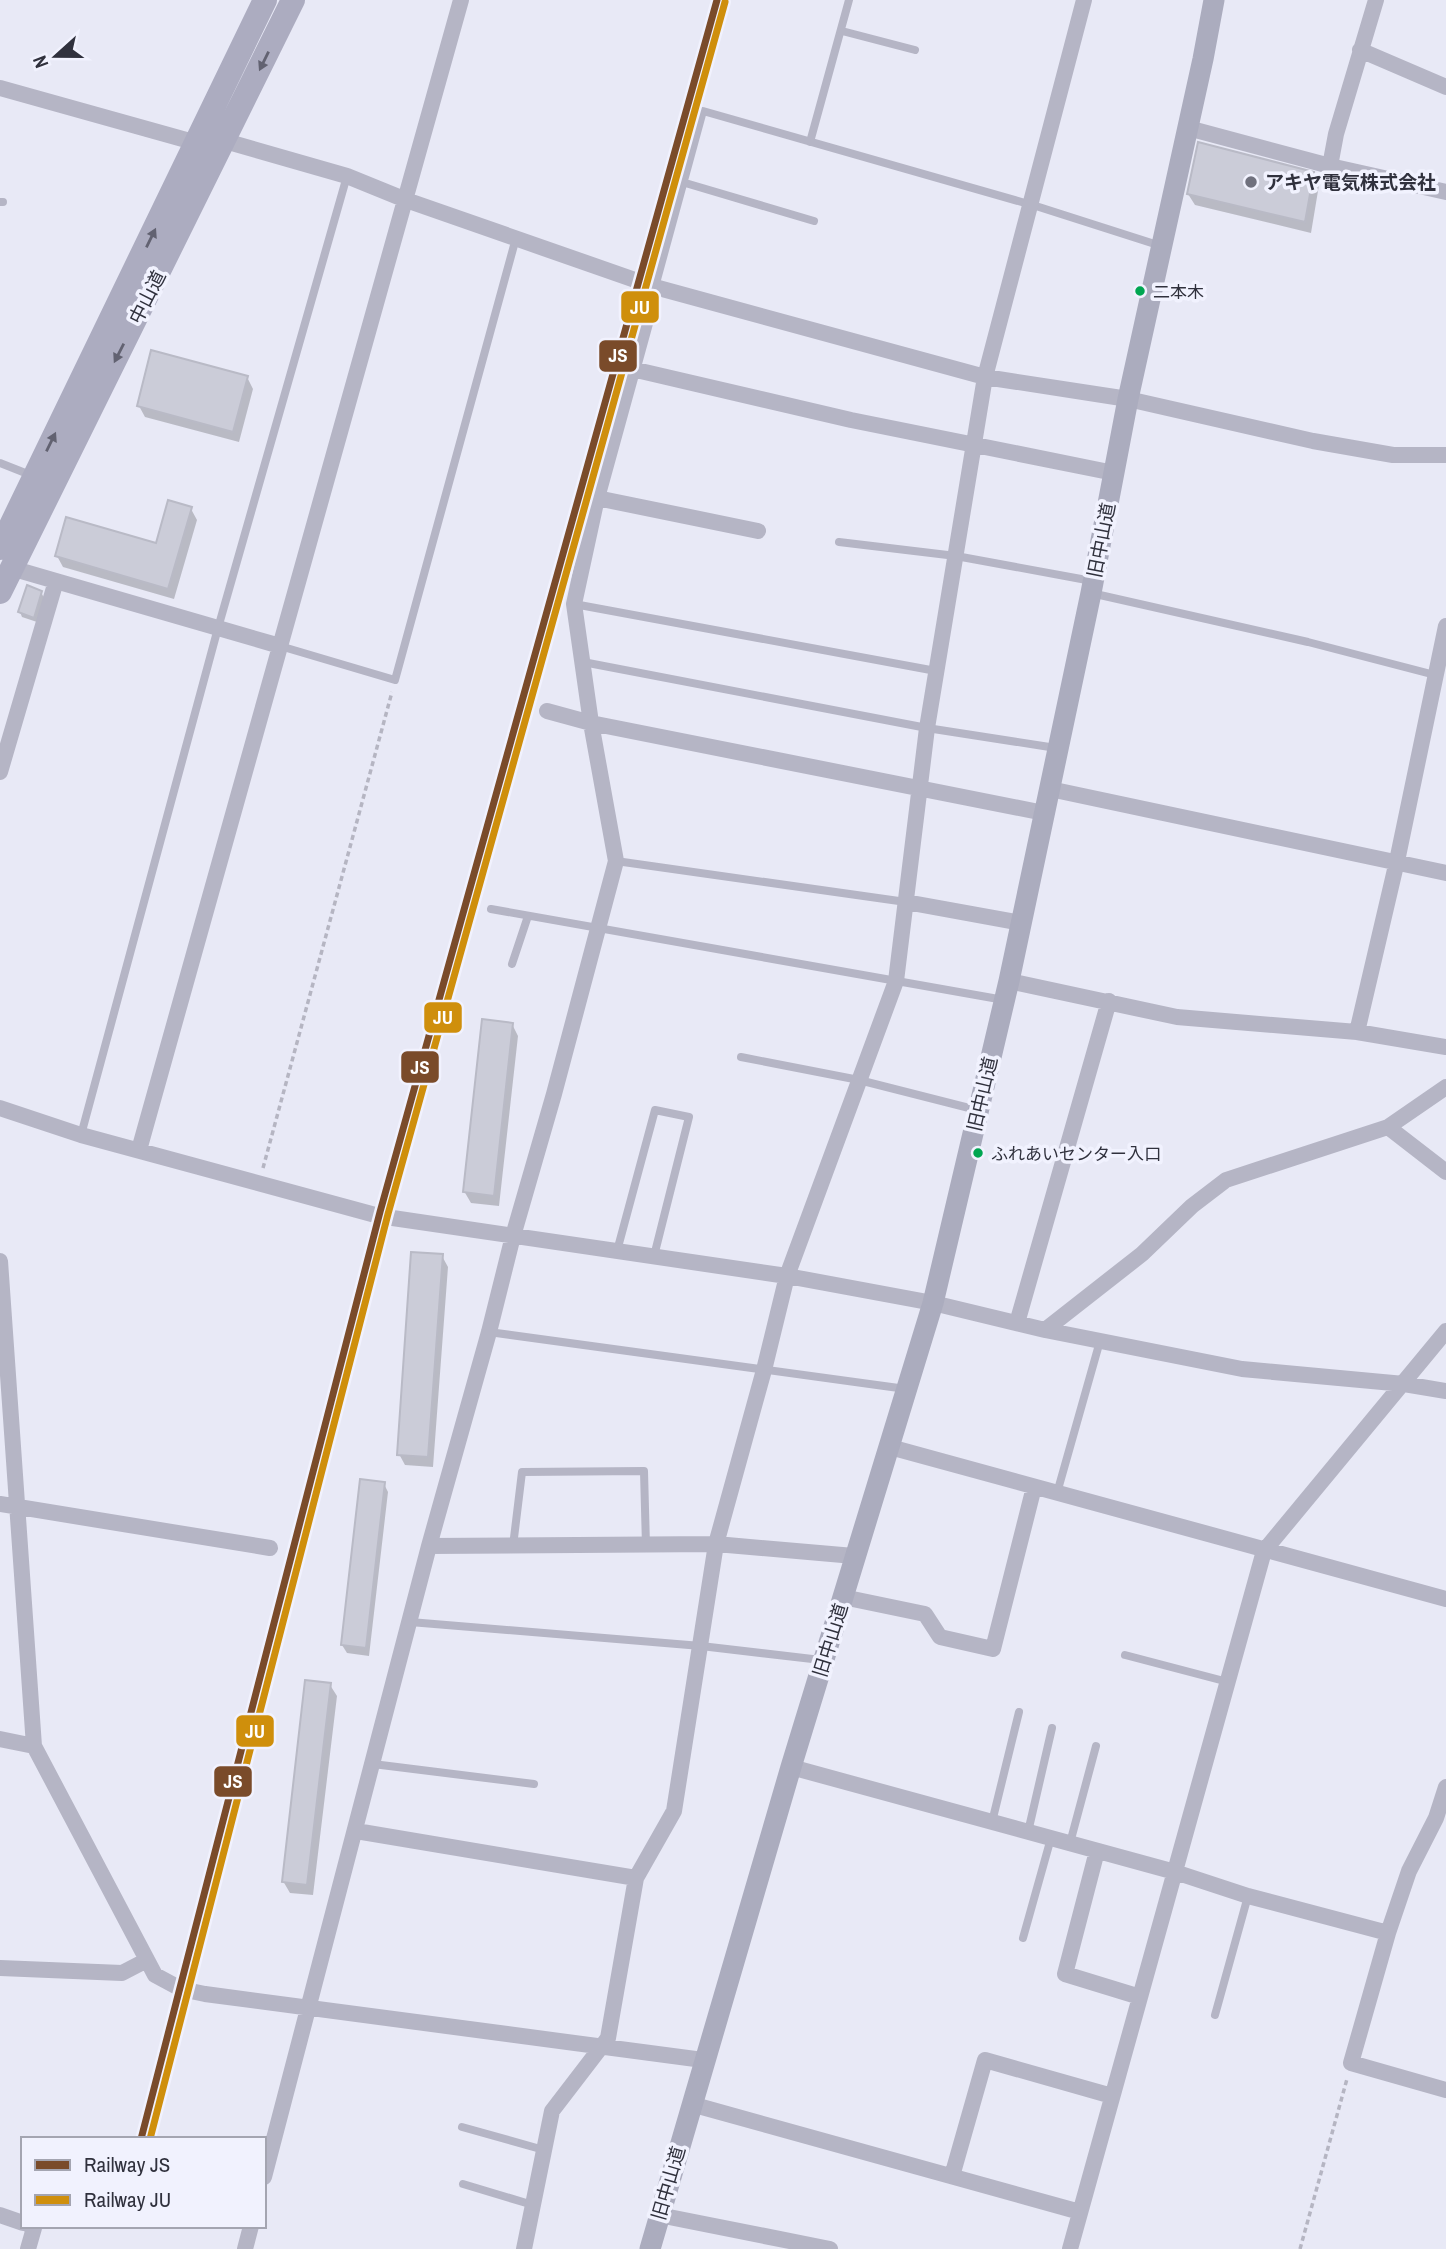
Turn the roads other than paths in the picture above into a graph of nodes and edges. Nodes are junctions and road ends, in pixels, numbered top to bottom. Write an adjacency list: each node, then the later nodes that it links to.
1 (265, 0): 16 (highway, 中山道)
2 (293, 0): 14 (highway, 中山道, one-way to 14)
3 (461, 0): 21 (street)
4 (849, 0): 8 (lane)
5 (1084, 0): 22 (street)
6 (1214, 0): 13 (main road, 旧中山道)
7 (1376, 0): 10 (street)
8 (842, 31): 9 (lane); 15 (lane)
9 (915, 50)
10 (1360, 50): 11 (street); 17 (street)
11 (1446, 87)
12 (0, 88): 16 (street)
13 (1188, 128): 17 (street); 25 (main road, 旧中山道)
14 (225, 141): 18 (street); 39 (highway, 中山道, one-way to 39)
15 (810, 142): 19 (lane); 22 (lane)
16 (197, 143): 34 (highway, 中山道, one-way to 16)
17 (1330, 166): 20 (street)
18 (348, 176): 21 (street); 45 (lane)
19 (682, 182): 23 (lane); 26 (lane)
20 (1446, 192)
21 (406, 200): 24 (street); 46 (street)
22 (1029, 204): 25 (lane); 28 (street)
23 (814, 221)
24 (516, 238): 26 (street); 46 (lane)
25 (1161, 246): 29 (main road, 旧中山道)
26 (655, 287): 27 (street); 28 (street)
27 (632, 369): 30 (street); 35 (street)
28 (985, 377): 29 (street); 30 (street)
29 (1128, 399): 31 (street); 33 (main road, 旧中山道)
30 (974, 444): 33 (street); 38 (street)
31 (1446, 455)
32 (0, 463): 34 (lane)
33 (1114, 473): 41 (main road, 旧中山道)
34 (35, 476): 39 (highway, 中山道)
35 (597, 498): 36 (street); 43 (street)
36 (758, 531)
37 (839, 542): 38 (lane)
38 (956, 556): 41 (lane); 48 (street)
39 (6, 558): 40 (street); 42 (highway, 中山道)
40 (56, 581): 45 (street); 54 (street)
41 (1093, 587): 49 (lane); 53 (main road, 旧中山道)
42 (0, 592)
43 (574, 604): 47 (street); 48 (lane)
44 (1446, 626): 49 (street)
45 (218, 628): 46 (street); 78 (lane)
46 (280, 646): 79 (street)
47 (583, 662): 51 (street); 52 (lane)
48 (936, 671): 52 (street)
49 (1441, 676): 59 (street)
50 (547, 711): 51 (street)
51 (591, 723): 55 (street); 58 (street)
52 (927, 728): 53 (lane); 55 (street)
53 (1058, 749): 56 (main road, 旧中山道)
54 (0, 772)
55 (920, 788): 57 (street); 61 (street)
56 (1050, 789): 57 (main road, 旧中山道); 59 (street)
57 (1044, 813): 64 (main road, 旧中山道)
58 (616, 861): 61 (lane); 65 (street)
59 (1397, 861): 60 (street); 70 (street)
60 (1446, 873)
61 (906, 902): 64 (street); 67 (street)
62 (491, 909): 63 (lane)
63 (527, 916): 65 (lane); 66 (lane)
64 (1021, 923): 68 (main road, 旧中山道)
65 (599, 928): 67 (lane); 81 (street)
66 (512, 964)
67 (897, 981): 68 (lane); 73 (street)
68 (1007, 990): 69 (street); 76 (main road, 旧中山道)
69 (1109, 1001): 70 (street); 87 (street)
70 (1357, 1032): 71 (street)
71 (1446, 1047)
72 (741, 1057): 73 (lane)
73 (859, 1080): 76 (lane); 85 (street)
74 (1446, 1087): 77 (street)
75 (0, 1108): 78 (street)
76 (978, 1111): 86 (main road, 旧中山道)
77 (1388, 1127): 80 (street); 88 (street)
78 (81, 1135): 79 (street)
79 (139, 1150): 81 (street)
80 (1446, 1172)
81 (513, 1236): 82 (street); 90 (street)
82 (617, 1251): 83 (street); 83 (lane)
83 (654, 1256): 85 (street)
84 (0, 1261): 100 (street)
85 (787, 1276): 86 (street); 92 (street)
86 (933, 1303): 87 (street); 94 (main road, 旧中山道)
87 (1017, 1324): 88 (street)
88 (1045, 1330): 91 (street)
89 (1446, 1331): 93 (street)
90 (489, 1332): 92 (lane); 102 (street)
91 (1100, 1341): 93 (street); 98 (lane)
92 (764, 1370): 94 (lane); 101 (street)
93 (1404, 1384): 95 (street); 106 (street)
94 (907, 1390): 96 (main road, 旧中山道)
95 (1446, 1391)
96 (890, 1447): 97 (street); 107 (main road, 旧中山道)
97 (1034, 1487): 98 (street); 108 (street)
98 (1057, 1493): 106 (street)
99 (0, 1504): 100 (street)
100 (17, 1506): 105 (street); 118 (street)
101 (716, 1544): 104 (street); 107 (street); 111 (street)
102 (429, 1546): 103 (street); 110 (street)
103 (513, 1546): 104 (street); 104 (lane)
104 (646, 1546)
105 (270, 1548)
106 (1264, 1551): 109 (street); 114 (street)
107 (854, 1556): 108 (main road, 旧中山道)
108 (843, 1597): 113 (main road, 旧中山道)
109 (1446, 1599)
110 (410, 1622): 111 (lane); 120 (street)
111 (701, 1646): 113 (lane); 131 (street)
112 (1125, 1655): 114 (lane)
113 (823, 1660): 121 (main road, 旧中山道)
114 (1228, 1682): 130 (street)
115 (1019, 1712): 124 (lane)
116 (1052, 1728): 126 (lane)
117 (0, 1739): 118 (street)
118 (34, 1746): 135 (street)
119 (1096, 1746): 128 (lane)
120 (373, 1764): 122 (lane); 125 (street)
121 (791, 1767): 124 (street); 141 (main road, 旧中山道)
122 (534, 1784)
123 (1446, 1787): 133 (street)
124 (992, 1822): 126 (street)
125 (356, 1831): 131 (street); 138 (street)
126 (1028, 1832): 127 (street)
127 (1051, 1838): 128 (street); 134 (lane)
128 (1070, 1843): 129 (street)
129 (1097, 1851): 130 (street); 137 (street)
130 (1175, 1872): 132 (street); 137 (street)
131 (636, 1878): 140 (street)
132 (1248, 1896): 133 (street); 139 (lane)
133 (1388, 1933): 142 (street)
134 (1023, 1938)
135 (147, 1960): 136 (street); 138 (street)
136 (0, 1968)
137 (1140, 1997): 143 (street)
138 (310, 2008): 140 (street); 147 (street)
139 (1214, 2015)
140 (602, 2047): 141 (street); 146 (street)
141 (704, 2060): 144 (main road, 旧中山道)
142 (1446, 2090)
143 (1112, 2096): 148 (street); 151 (street)
144 (691, 2104): 148 (street); 153 (main road, 旧中山道)
145 (462, 2127): 146 (lane)
146 (544, 2150): 150 (street)
147 (266, 2170)
148 (952, 2176): 151 (street)
149 (463, 2184): 150 (lane)
150 (533, 2205): 160 (street)
151 (1080, 2212): 163 (street)
152 (0, 2215): 154 (street)
153 (659, 2215): 157 (street); 161 (main road, 旧中山道)
154 (21, 2222)
155 (34, 2228): 158 (street)
156 (250, 2228): 159 (street)
157 (795, 2246): 162 (street)
158 (28, 2249)
159 (245, 2249)
160 (524, 2249)
161 (650, 2249)
162 (830, 2249)
163 (1070, 2249)

